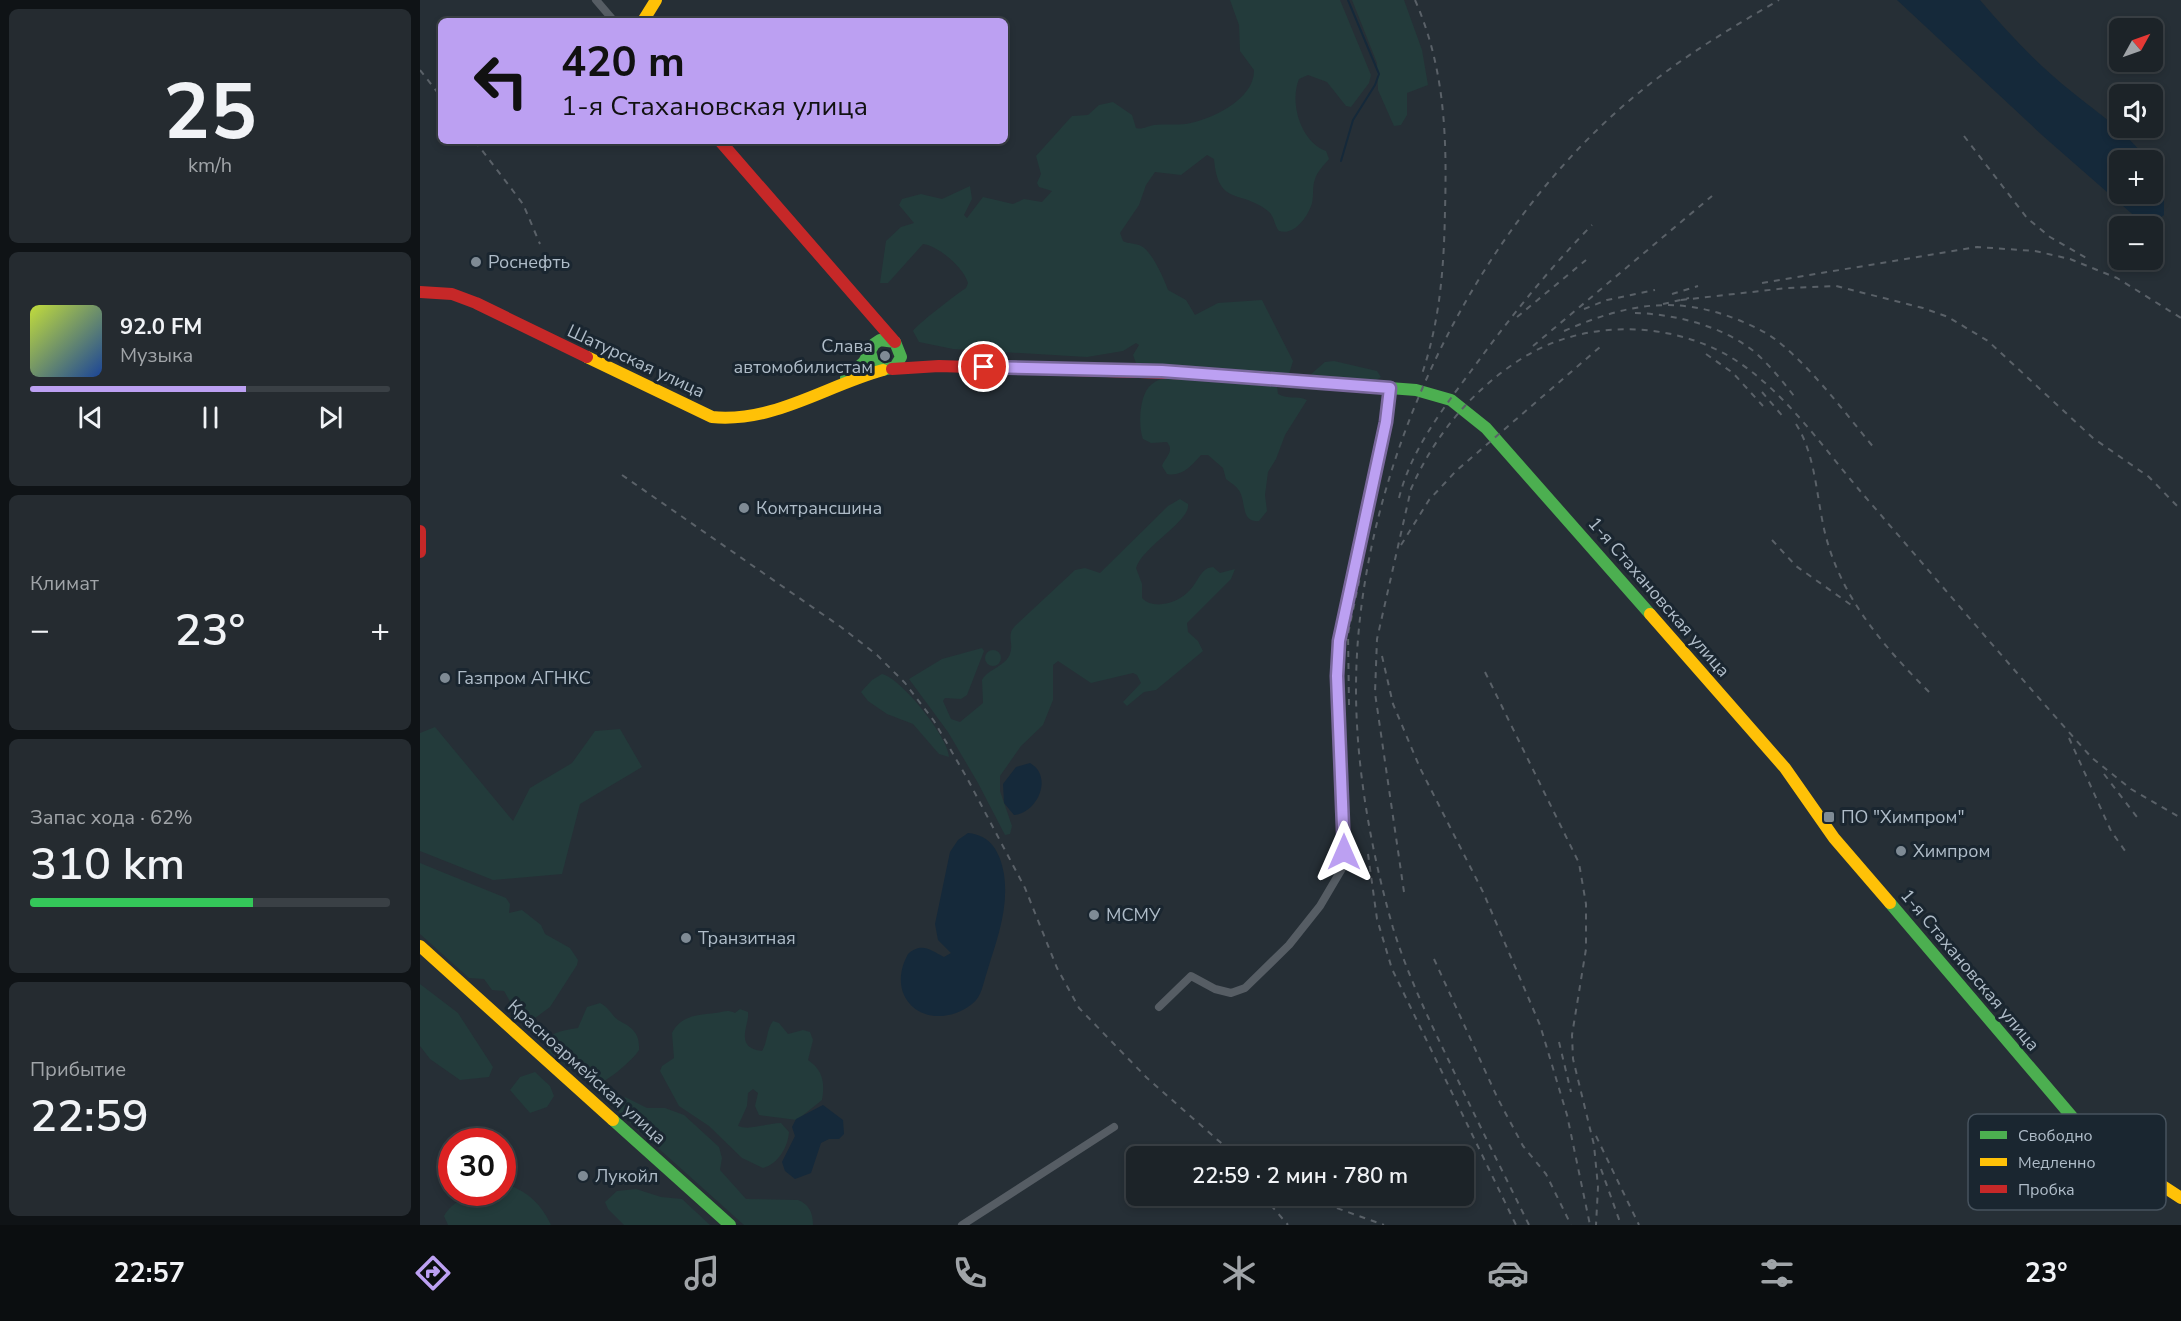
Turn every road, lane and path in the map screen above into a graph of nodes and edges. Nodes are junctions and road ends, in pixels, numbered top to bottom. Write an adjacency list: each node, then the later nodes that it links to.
1 (597, 0): 3 (street)
2 (656, 0): 4 (main road)
3 (612, 18)
4 (645, 18)
5 (723, 144): 7 (main road)
6 (420, 292): 12 (main road, Шатурская улица)
7 (863, 308): 8 (main road); 9 (main road)
8 (897, 344): 9 (main road); 10 (main road); 11 (main road)
9 (871, 349): 11 (main road); 12 (main road)
10 (939, 366): 11 (main road, 1-я Стахановская улица); 13 (main road, 1-я Стахановская улица)
11 (887, 370): 12 (main road, 1-я Стахановская улица)
12 (838, 384)
13 (1390, 388): 18 (street); 19 (main road, 1-я Стахановская улица)
14 (420, 531): 15 (main road)
15 (420, 552)
16 (420, 946): 24 (main road, Красноармейская улица)
17 (420, 956): 23 (main road, Красноармейская улица)
18 (1159, 1007)
19 (2070, 1114)
20 (1114, 1127): 25 (street)
21 (2166, 1188): 22 (main road, 1-я Стахановская улица)
22 (2181, 1198)
23 (719, 1225)
24 (730, 1225)
25 (962, 1225)

